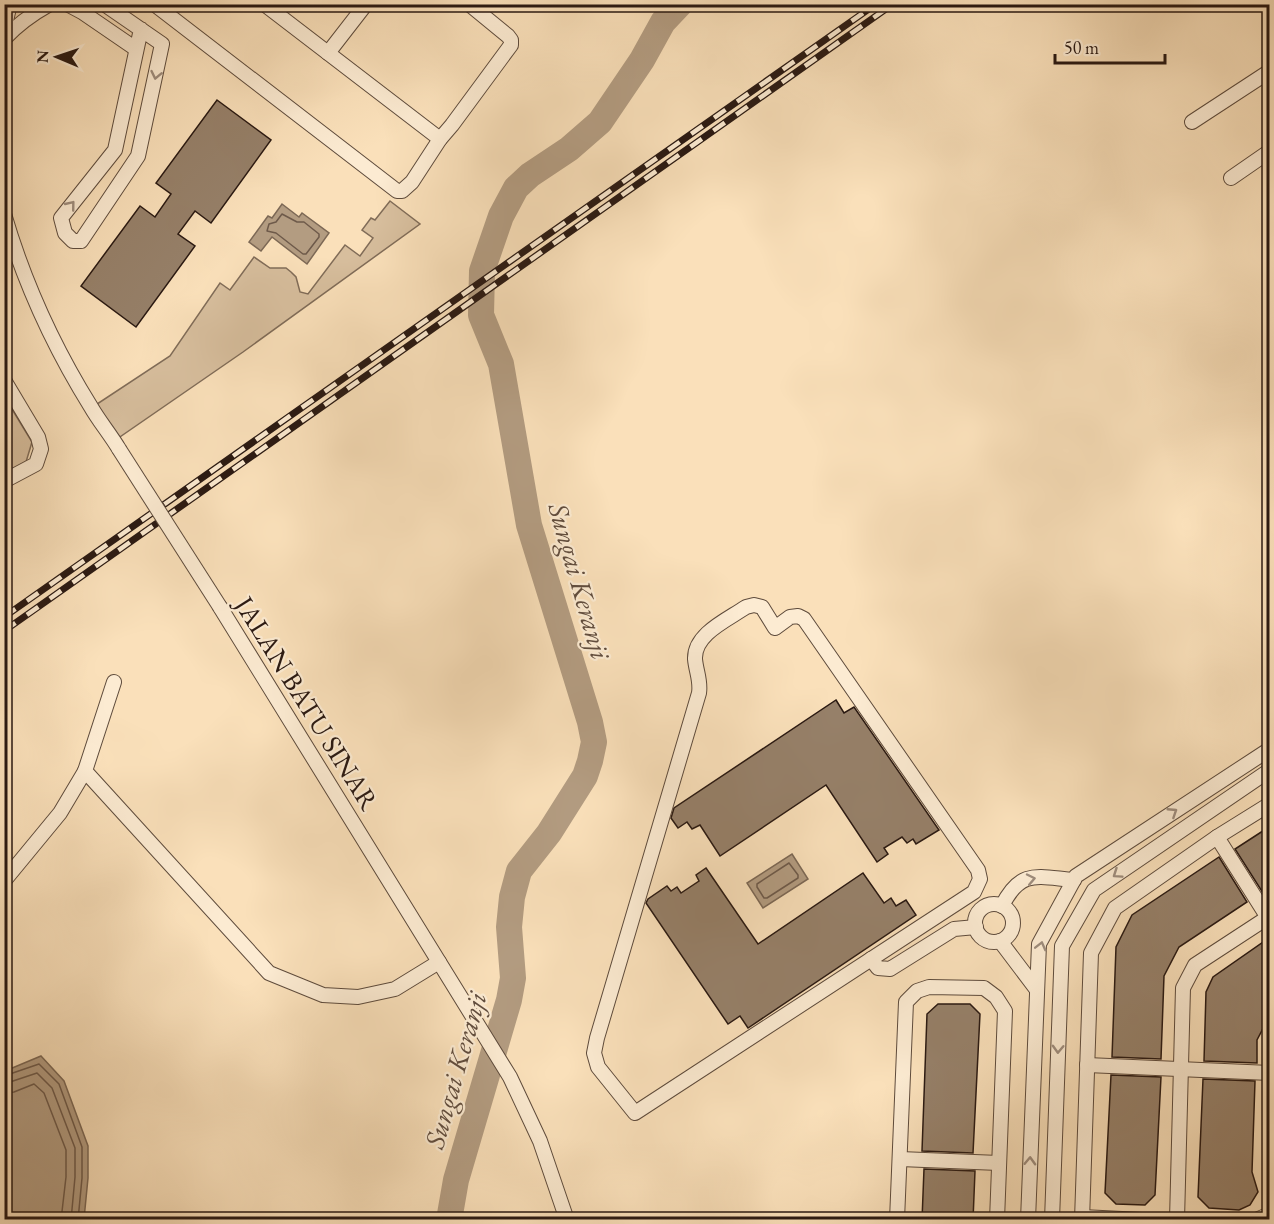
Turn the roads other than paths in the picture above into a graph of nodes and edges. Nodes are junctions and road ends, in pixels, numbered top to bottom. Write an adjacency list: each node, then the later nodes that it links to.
1 (10, 4): 9 (street)
2 (50, 4): 11 (street)
3 (67, 4): 12 (street)
4 (104, 4): 10 (street)
5 (154, 4): 16 (street)
6 (264, 4): 13 (street)
7 (366, 4): 13 (street)
8 (469, 4): 16 (street)
9 (4, 29)
10 (141, 29): 12 (street); 12 (street, one-way to 12)
11 (4, 39)
12 (136, 49)
13 (328, 53): 16 (street)
14 (1269, 71): 15 (street)
15 (1192, 122)
16 (440, 139)
17 (1269, 151): 18 (street)
18 (1231, 178)
19 (4, 214): 36 (street, JALAN BATU SINAR, bridge)
20 (4, 380): 21 (street)
21 (4, 481)
22 (114, 682): 25 (street)
23 (1269, 749): 24 (street)
24 (1251, 761): 26 (street); 29 (street, one-way to 24)
25 (85, 771): 30 (street); 36 (street)
26 (1265, 773): 49 (street, one-way to 49)
27 (1269, 804): 28 (street)
28 (1217, 837): 32 (street); 38 (street)
29 (1074, 880): 31 (street, one-way to 29); 37 (street, one-way to 29)
30 (4, 881)
31 (1002, 906): 33 (street); 34 (street)
32 (1269, 918): 39 (street)
33 (976, 927): 34 (street); 35 (street)
34 (1000, 941): 37 (street)
35 (871, 959): 35 (street)
36 (439, 962): 45 (street, JALAN BATU SINAR)
37 (1037, 990): 48 (street, one-way to 37)
38 (1087, 1065): 39 (street); 44 (street)
39 (1180, 1069): 40 (street); 51 (street)
40 (1269, 1073)
41 (900, 1159): 42 (street); 42 (street); 46 (street)
42 (999, 1163): 47 (street)
43 (1269, 1214): 52 (street)
44 (1082, 1218): 50 (street)
45 (567, 1220)
46 (897, 1220)
47 (997, 1220)
48 (1028, 1220)
49 (1052, 1220)
50 (1142, 1220)
51 (1177, 1220)
52 (1256, 1220)

